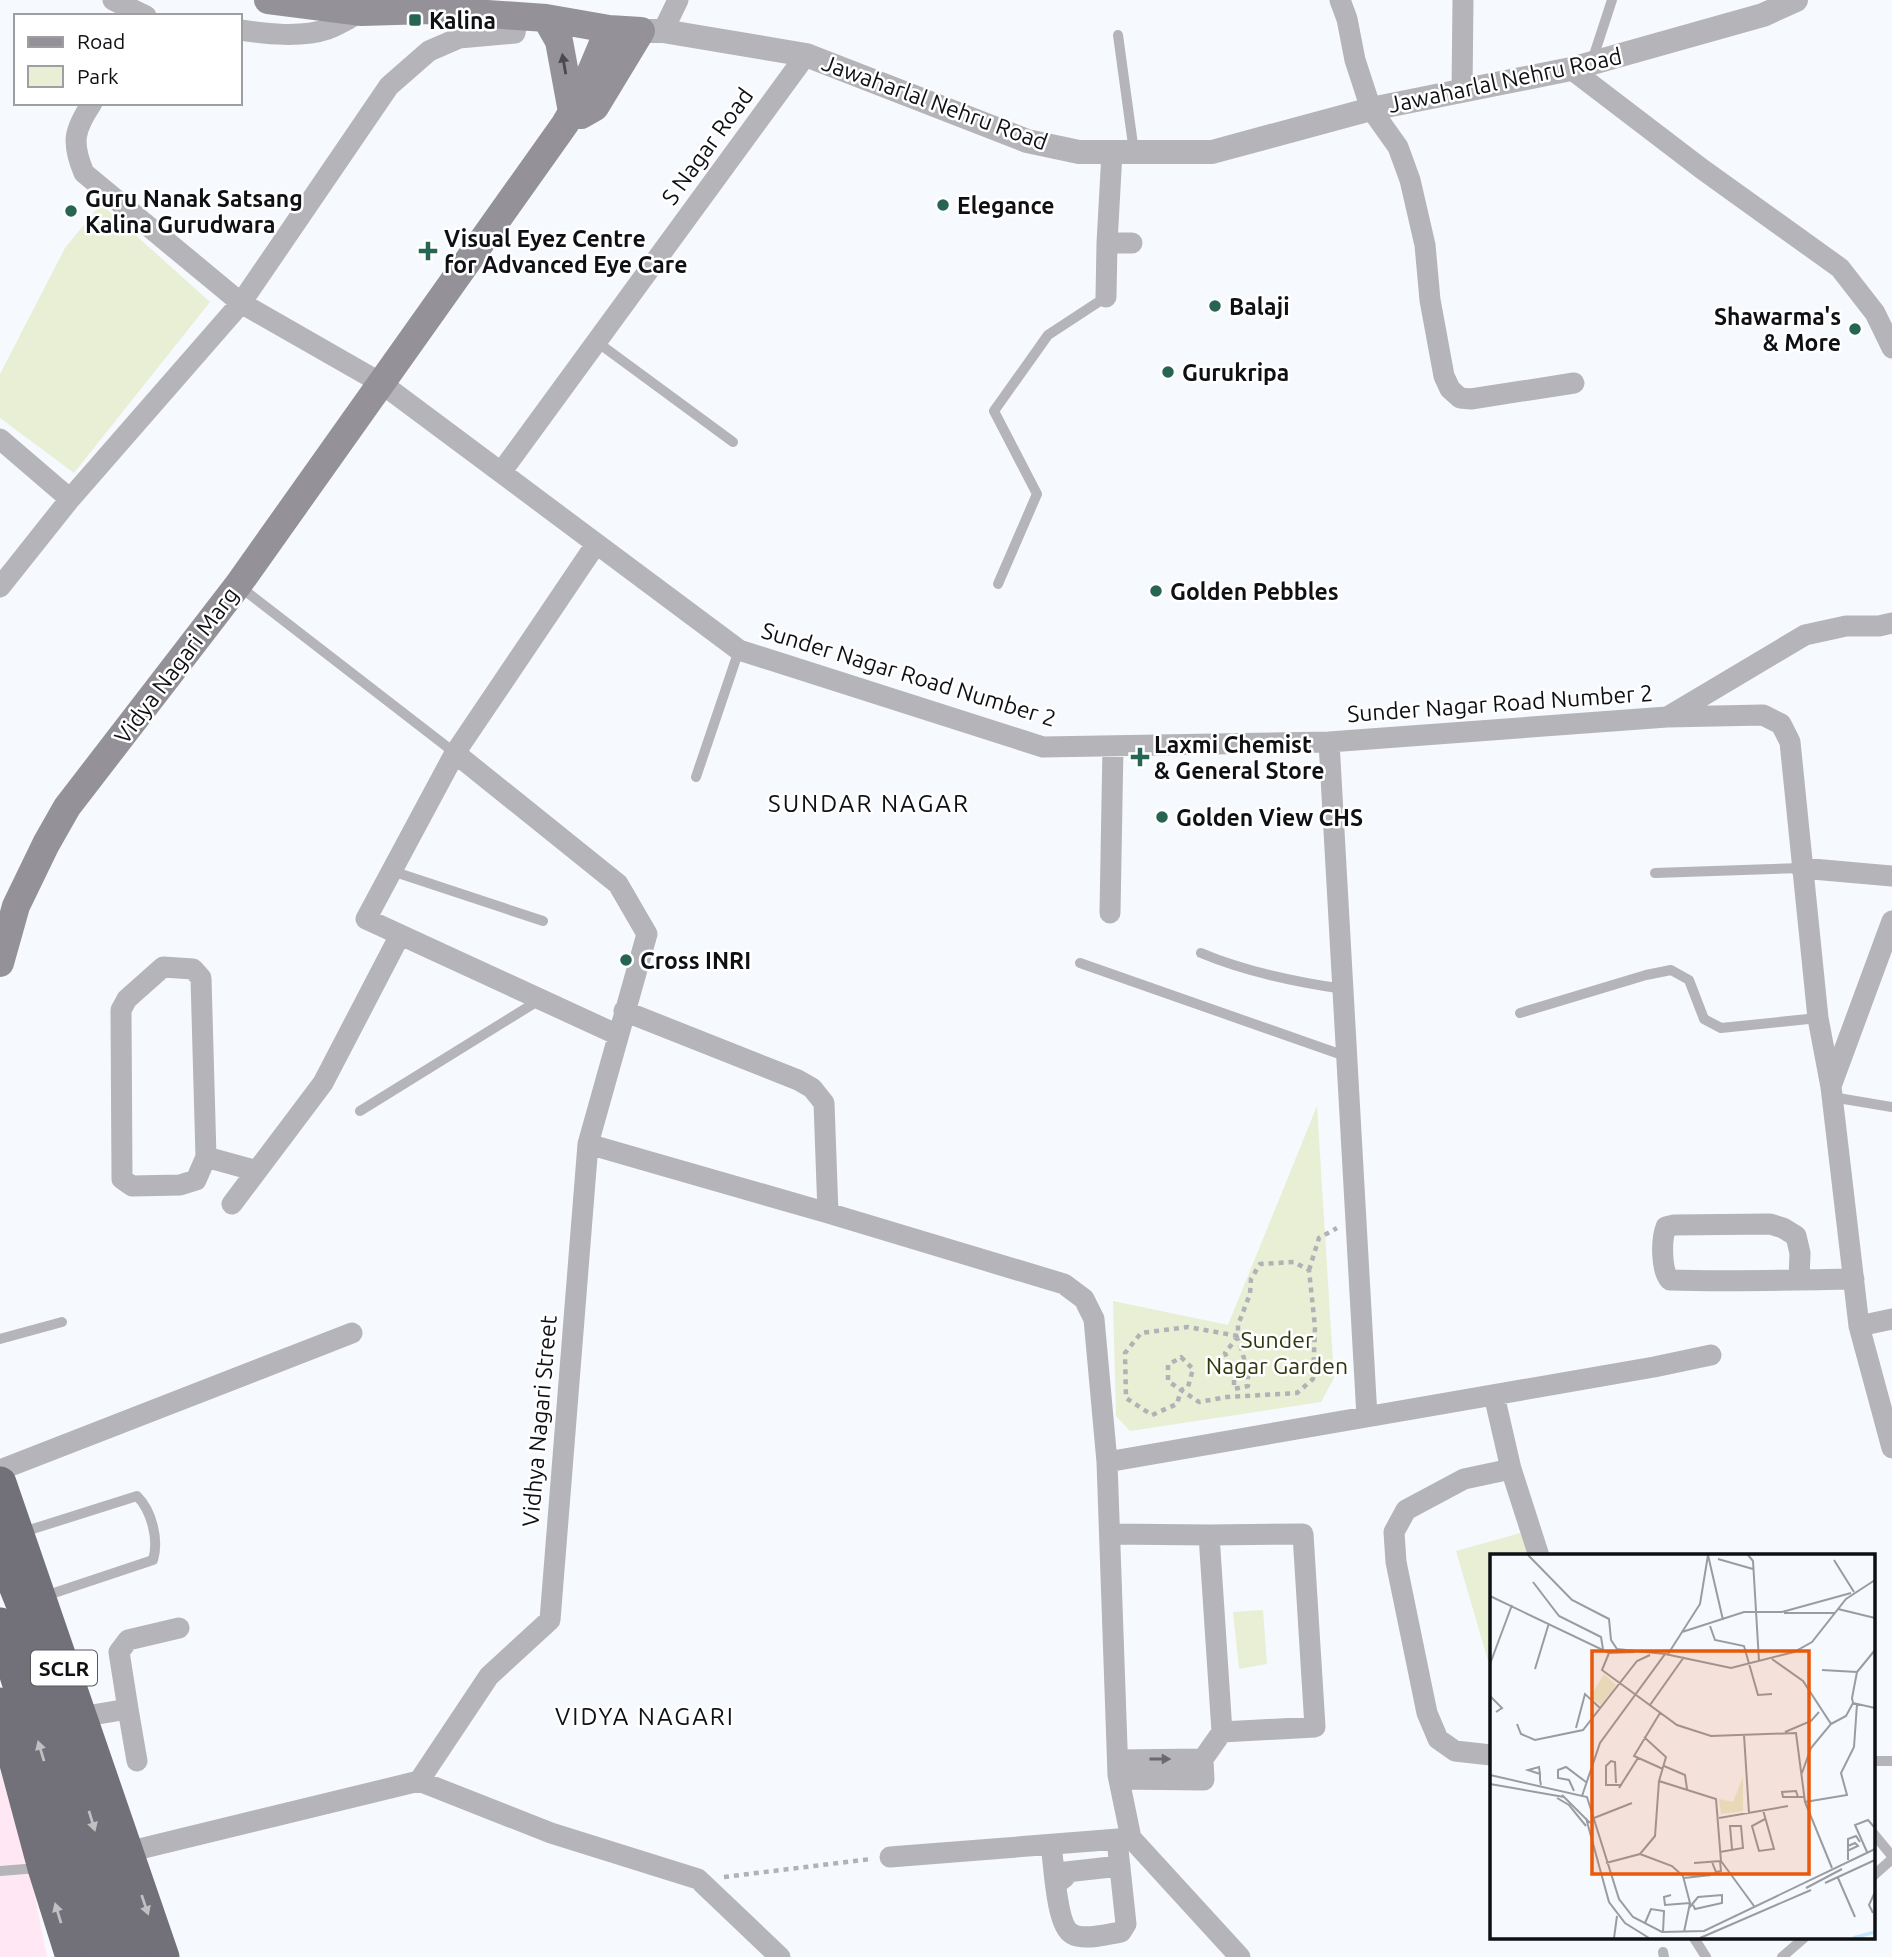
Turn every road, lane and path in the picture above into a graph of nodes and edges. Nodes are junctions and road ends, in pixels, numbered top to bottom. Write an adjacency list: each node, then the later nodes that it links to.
1 (113, 0): 9 (street)
2 (268, 0): 8 (main road, Jawaharlal Nehru Road)
3 (678, 0): 14 (street)
4 (1340, 0): 20 (street)
5 (1463, 0): 18 (street)
6 (1612, 0): 17 (lane)
7 (1796, 0): 17 (street, Jawaharlal Nehru Road)
8 (362, 12): 10 (main road, Jawaharlal Nehru Road); 13 (street)
9 (142, 14)
10 (518, 16): 11 (main road, Jawaharlal Nehru Road); 26 (street)
11 (546, 18): 12 (main road, Jawaharlal Nehru Road); 21 (main road, one-way to 11)
12 (609, 29): 14 (main road, Jawaharlal Nehru Road); 21 (main road)
13 (242, 30)
14 (652, 31): 16 (street, Jawaharlal Nehru Road); 21 (main road)
15 (1118, 35): 22 (lane)
16 (806, 55): 22 (street, Jawaharlal Nehru Road); 27 (street, S Nagar Road)
17 (1581, 66): 18 (street, Jawaharlal Nehru Road); 28 (street)
18 (1462, 91): 20 (street, Jawaharlal Nehru Road)
19 (91, 105): 26 (street, Sunder Nagar Road Number 2)
20 (1371, 109): 22 (street, Jawaharlal Nehru Road); 30 (street)
21 (569, 118): 29 (main road, Vidya Nagari Marg)
22 (1123, 152): 23 (street)
23 (1107, 243): 24 (street); 25 (street)
24 (1132, 243)
25 (1106, 297): 36 (lane)
26 (242, 303): 29 (street, Sunder Nagar Road Number 2); 34 (street)
27 (597, 342): 32 (lane); 33 (street, S Nagar Road)
28 (1892, 348)
29 (381, 383): 33 (street, Sunder Nagar Road Number 2); 37 (main road, Vidya Nagari Marg)
30 (1574, 383)
31 (0, 439): 34 (street)
32 (733, 442)
33 (502, 471): 35 (street, Sunder Nagar Road Number 2)
34 (70, 499): 38 (street)
35 (596, 544): 40 (street, Sunder Nagar Road Number 2); 44 (street)
36 (998, 584)
37 (237, 585): 44 (lane); 56 (main road, Vidya Nagari Marg)
38 (0, 587)
39 (1892, 623): 41 (street)
40 (739, 650): 43 (street, Sunder Nagar Road Number 2); 45 (lane)
41 (1667, 717): 42 (street, Sunder Nagar Road Number 2); 46 (street, Sunder Nagar Road Number 2)
42 (1329, 742): 43 (street, Sunder Nagar Road Number 2); 58 (street)
43 (1113, 746): 50 (street)
44 (455, 753): 47 (street); 60 (street, Vidhya Nagari Street)
45 (696, 777)
46 (1801, 868): 48 (lane); 49 (street); 62 (street, Sunder Nagar Road Number 2)
47 (392, 871): 52 (lane); 53 (street)
48 (1656, 873)
49 (1892, 876)
50 (1110, 913)
51 (1892, 920): 55 (street)
52 (543, 921)
53 (400, 934): 59 (street); 70 (street)
54 (1200, 953): 58 (lane)
55 (1886, 957): 65 (street)
56 (0, 963)
57 (1080, 963): 64 (lane)
58 (1344, 989): 64 (street)
59 (541, 999): 63 (street); 67 (lane)
60 (624, 1011): 63 (street, Vidhya Nagari Street); 72 (street)
61 (1520, 1013): 62 (lane)
62 (1818, 1018): 65 (street, Sunder Nagar Road Number 2)
63 (618, 1035): 68 (street, Vidhya Nagari Street)
64 (1348, 1057): 73 (street)
65 (1832, 1092): 66 (lane); 75 (street, Sunder Nagar Road Number 2)
66 (1892, 1107)
67 (360, 1111)
68 (588, 1144): 72 (street); 108 (street, Vidhya Nagari Street)
69 (206, 1157): 69 (street); 70 (street)
70 (257, 1171): 71 (street)
71 (232, 1204)
72 (828, 1213): 88 (street)
73 (1356, 1218): 74 (path); 86 (street)
74 (1309, 1270): 81 (path); 84 (path)
75 (1853, 1279): 76 (street); 79 (street, Sunder Nagar Road Number 2)
76 (1799, 1280): 76 (street)
77 (1892, 1319): 79 (street)
78 (62, 1322): 82 (lane)
79 (1859, 1326): 87 (street, Sunder Nagar Road Number 2)
80 (352, 1333): 90 (street)
81 (1238, 1336): 81 (path); 84 (path)
82 (0, 1339)
83 (1711, 1355): 85 (street)
84 (1181, 1390): 84 (path)
85 (1494, 1395): 86 (street); 89 (street)
86 (1367, 1417): 88 (street)
87 (1892, 1448)
88 (1107, 1462): 92 (street)
89 (1511, 1469): 95 (street); 103 (street)
90 (0, 1470)
91 (0, 1483): 94 (highway, SCLR)
92 (1110, 1534): 93 (street); 107 (street)
93 (1209, 1535): 102 (street); 102 (street)
94 (9, 1541): 96 (highway, SCLR); 96 (lane); 125 (highway, one-way to 125, bridge)
95 (1538, 1554)
96 (39, 1598): 101 (highway, SCLR)
97 (0, 1624): 124 (highway, one-way to 97, bridge)
98 (179, 1628): 100 (street)
99 (0, 1704): 116 (highway)
100 (128, 1709): 101 (street); 105 (street)
101 (80, 1717): 112 (highway, SCLR)
102 (1222, 1732): 107 (street)
103 (1490, 1755)
104 (1892, 1760): 106 (lane)
105 (137, 1761)
106 (1874, 1761)
107 (1118, 1770): 110 (street)
108 (419, 1781): 112 (street); 127 (street)
109 (1874, 1834): 114 (lane)
110 (1124, 1839): 111 (street); 115 (street); 128 (street)
111 (1051, 1844): 113 (street); 120 (street)
112 (127, 1853): 116 (street); 126 (highway, SCLR, one-way to 126)
113 (890, 1857): 118 (path)
114 (1892, 1857): 119 (lane)
115 (1120, 1866): 120 (street); 120 (street)
116 (44, 1868): 117 (lane); 123 (highway, one-way to 116)
117 (0, 1871)
118 (754, 1873)
119 (1874, 1875)
120 (1056, 1884)
121 (1695, 1940): 129 (lane)
122 (1802, 1940): 130 (lane)
123 (72, 1957)
124 (104, 1957)
125 (134, 1957)
126 (163, 1957)
127 (780, 1957)
128 (1240, 1957)
129 (1706, 1957)
130 (1782, 1957)

